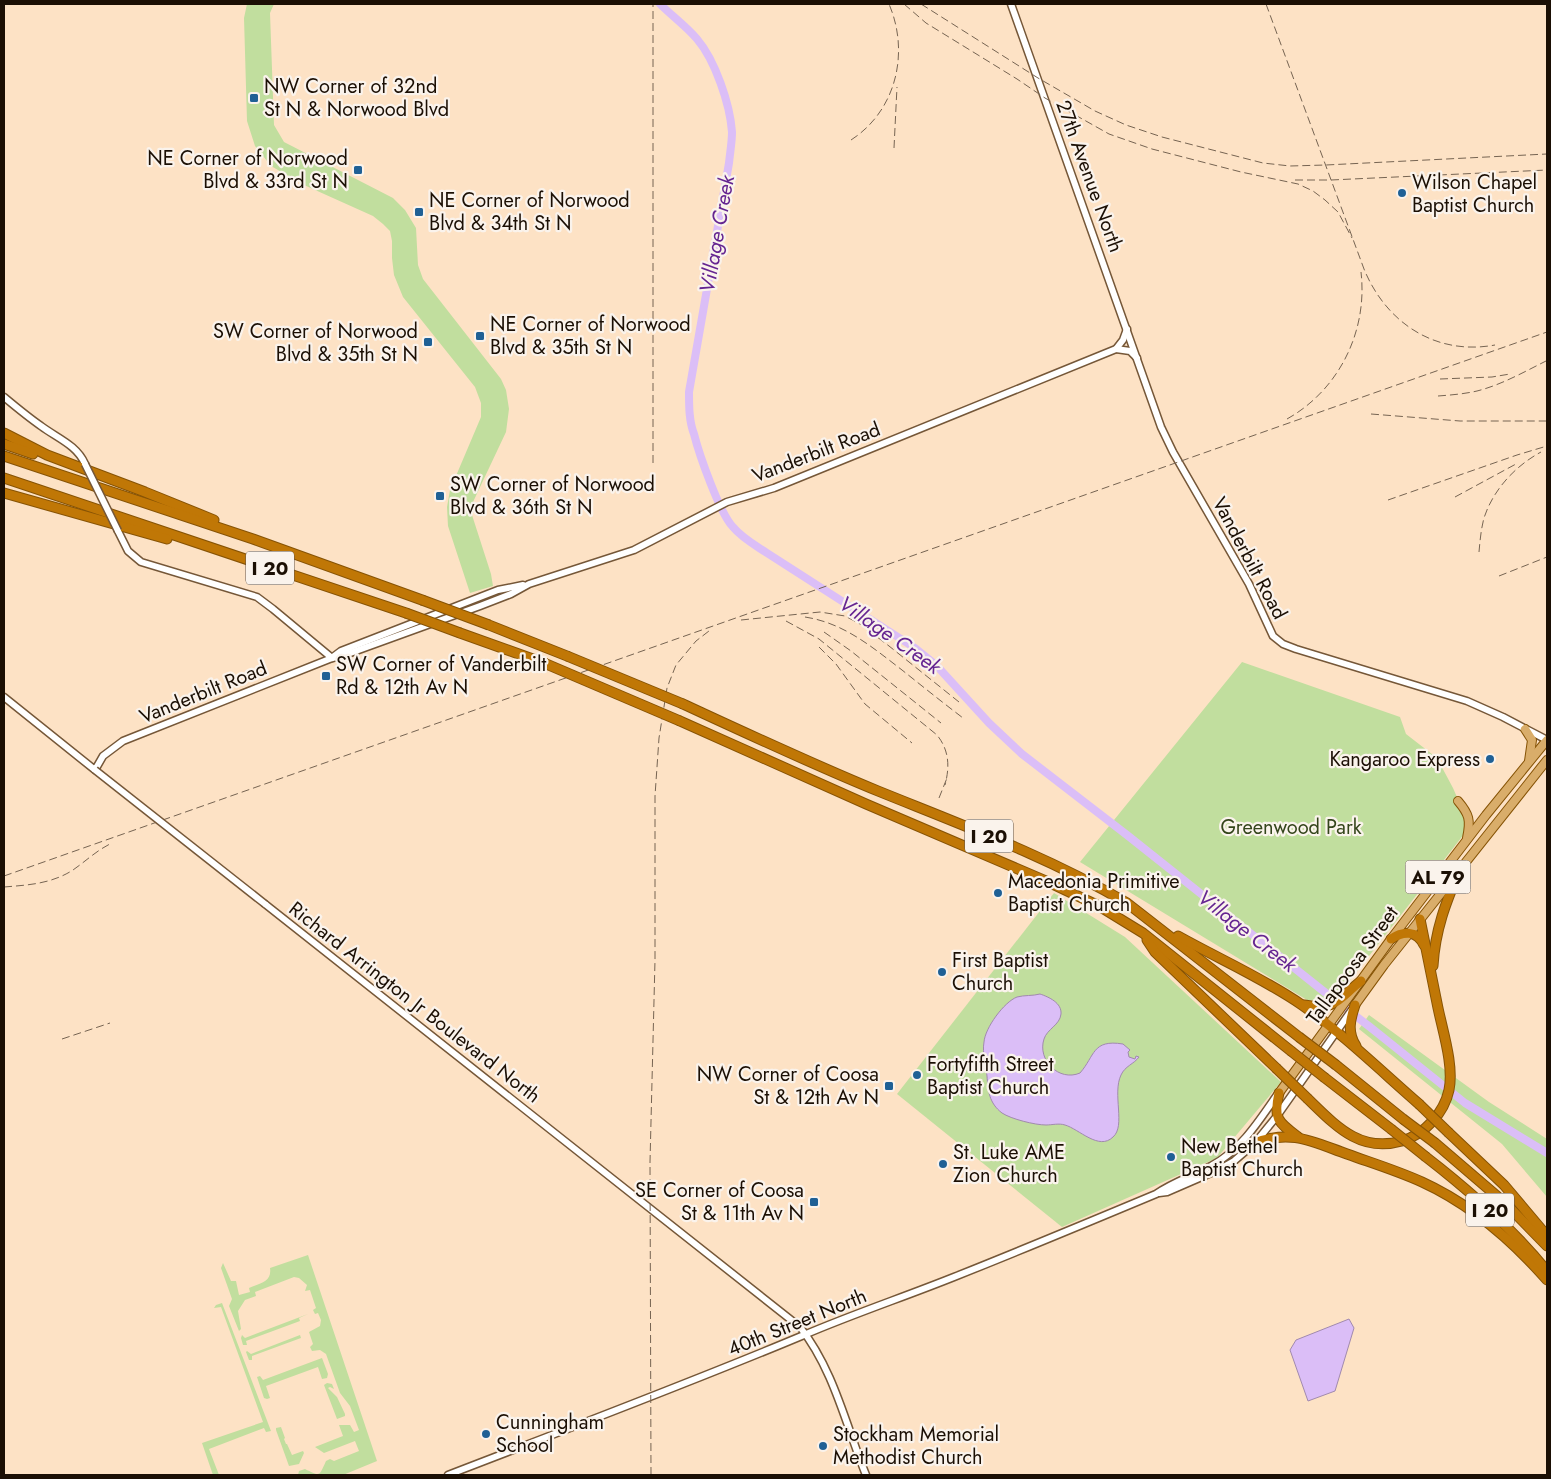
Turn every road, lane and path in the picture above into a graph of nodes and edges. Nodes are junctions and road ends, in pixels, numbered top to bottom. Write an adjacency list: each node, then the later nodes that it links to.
1 (1011, 4): 2 (street, 27th Avenue North)
2 (1127, 329): 3 (street); 4 (street, 27th Avenue North)
3 (1116, 349): 4 (street); 14 (street, Vanderbilt Road)
4 (1138, 358): 16 (street, Vanderbilt Road)
5 (4, 397): 14 (street, bridge)
6 (4, 433): 10 (highway)
7 (4, 444): 10 (highway)
8 (4, 456): 12 (highway, I 20)
9 (4, 478): 13 (highway, I 20)
10 (137, 489): 12 (highway)
11 (4, 493): 13 (highway)
12 (253, 539): 25 (highway, I 20, bridge)
13 (240, 558): 27 (highway, I 20, bridge)
14 (332, 658): 21 (street, Vanderbilt Road)
15 (4, 697): 21 (street, Richard Arrington Jr Boulevard North)
16 (1525, 729): 17 (street, Vanderbilt Road); 19 (main road)
17 (1547, 740): 19 (main road, Tallapoosa Street / AL 79)
18 (1547, 760): 20 (main road, Tallapoosa Street / AL 79)
19 (1529, 763): 23 (main road, Tallapoosa Street / AL 79)
20 (1544, 767): 24 (main road, Tallapoosa Street / AL 79)
21 (95, 770): 49 (street, Richard Arrington Jr Boulevard North, bridge)
22 (1458, 801): 23 (main road)
23 (1467, 840): 29 (main road, Tallapoosa Street / AL 79)
24 (1460, 869): 26 (main road, Tallapoosa Street / AL 79); 32 (highway)
25 (1142, 914): 34 (highway); 46 (highway, I 20, bridge)
26 (1420, 919): 28 (main road, Tallapoosa Street / AL 79); 30 (highway)
27 (1143, 933): 32 (highway, bridge); 47 (highway, I 20, bridge)
28 (1408, 934): 29 (highway); 30 (highway); 35 (main road, Tallapoosa Street / AL 79)
29 (1391, 939): 31 (main road, Tallapoosa Street / AL 79)
30 (1426, 950): 32 (highway)
31 (1361, 981): 33 (highway)
32 (1432, 982)
33 (1345, 997): 34 (highway); 37 (main road, Tallapoosa Street)
34 (1301, 1004): 37 (highway)
35 (1356, 1005): 36 (highway)
36 (1349, 1018): 38 (street, Tallapoosa Street); 39 (highway)
37 (1328, 1025): 38 (highway); 40 (main road, Tallapoosa Street)
38 (1336, 1032): 39 (highway); 41 (street, Tallapoosa Street)
39 (1372, 1063): 45 (highway, bridge)
40 (1279, 1093): 41 (highway); 44 (street)
41 (1277, 1116): 42 (highway); 43 (street, Tallapoosa Street)
42 (1299, 1137): 43 (highway); 48 (highway)
43 (1255, 1143): 44 (street, Tallapoosa Street)
44 (1156, 1194): 49 (street, 40th Street North)
45 (1547, 1236)
46 (1547, 1246)
47 (1547, 1271)
48 (1547, 1280)
49 (806, 1334): 50 (street, 40th Street North); 51 (street, Richard Arrington Jr Boulevard North)
50 (448, 1475)
51 (866, 1475)

